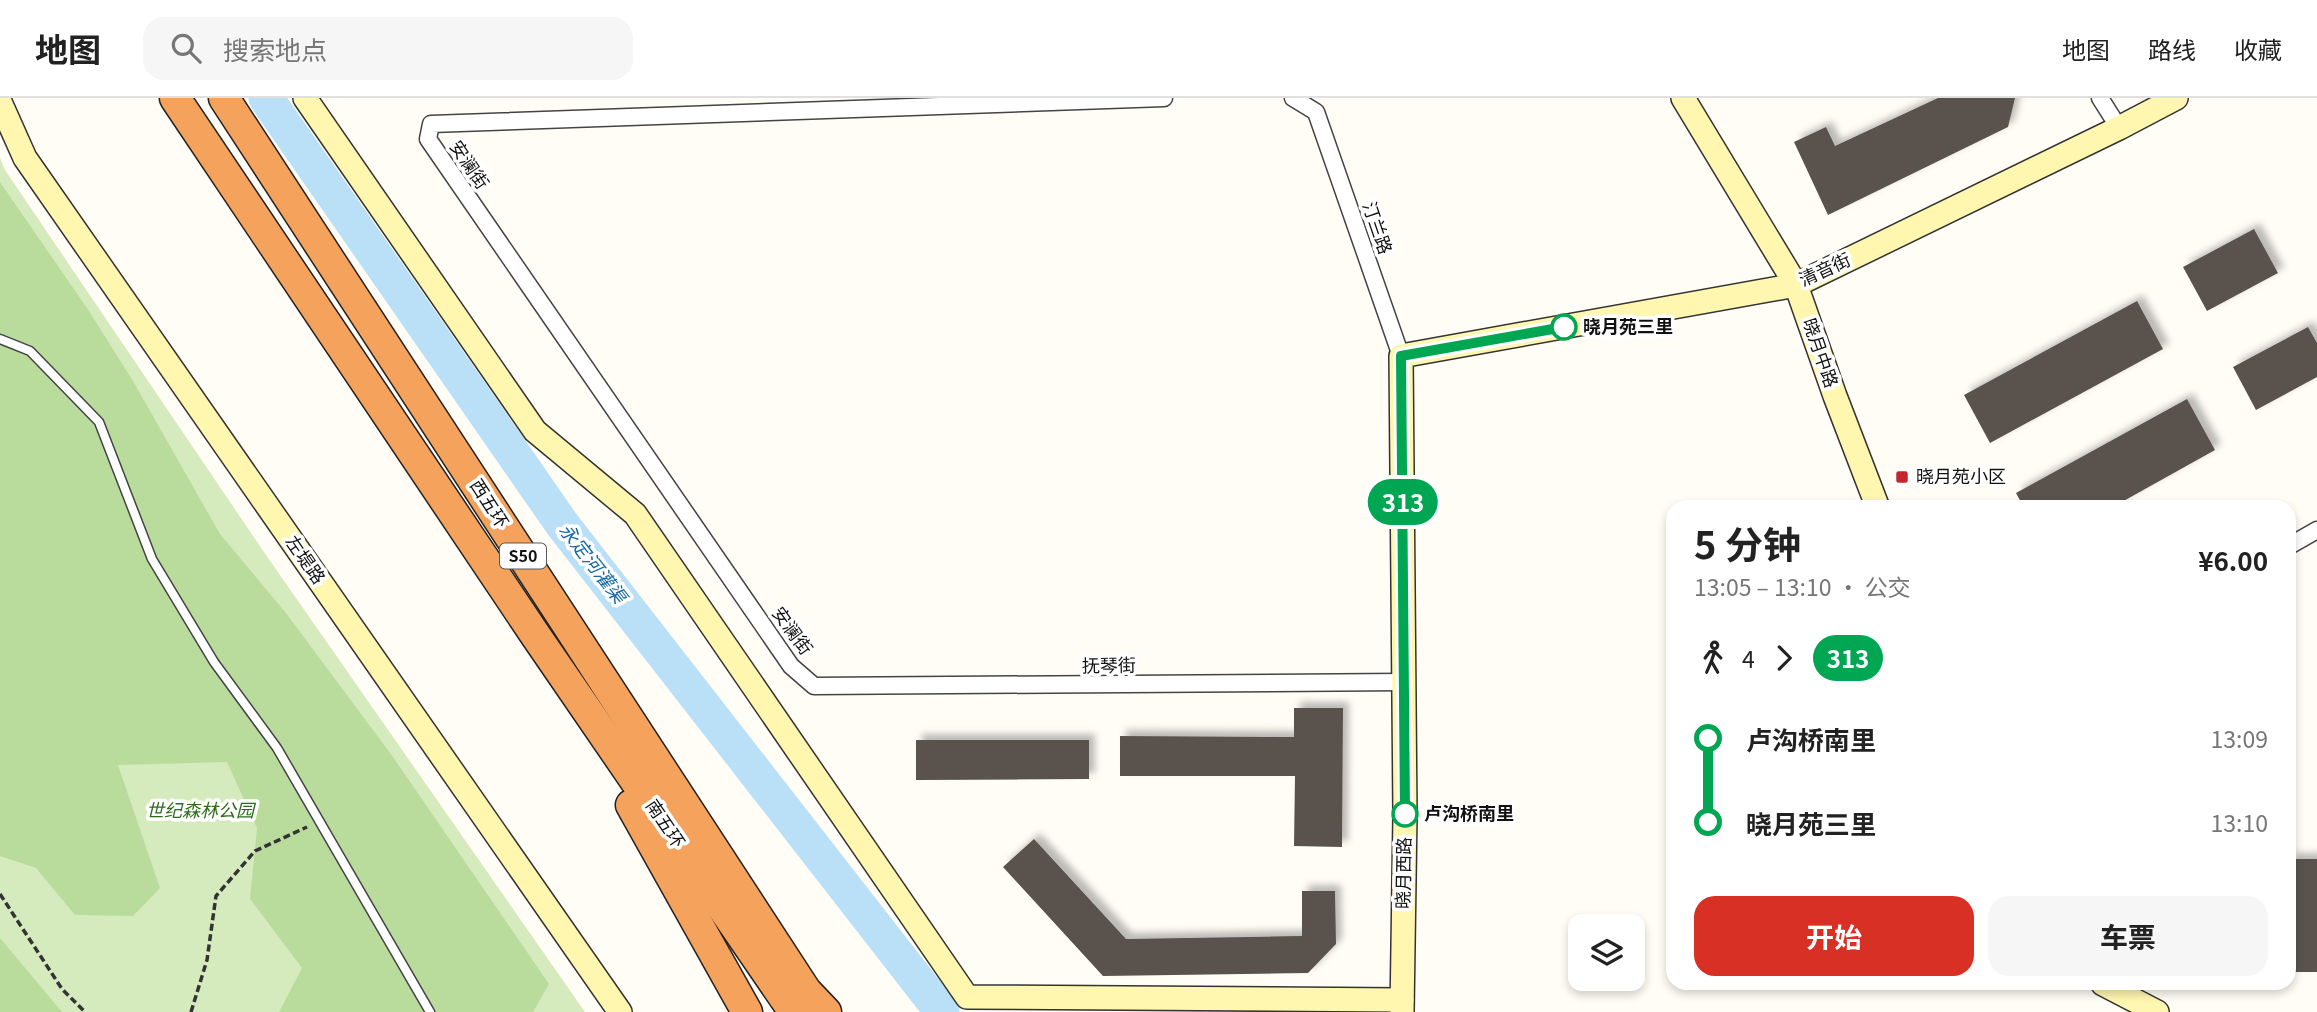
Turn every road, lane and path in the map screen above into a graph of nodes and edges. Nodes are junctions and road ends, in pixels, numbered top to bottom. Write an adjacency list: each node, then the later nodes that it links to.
1 (175, 98): 17 (highway, 西五环 / S50)
2 (224, 98): 30 (highway, 西五环 / S50)
3 (305, 98): 23 (street)
4 (1164, 98): 19 (street, 安澜街)
5 (1293, 98): 13 (street, 汀兰路)
6 (1683, 98): 11 (street, 晓月中路)
7 (2100, 98): 10 (street)
8 (2176, 98): 10 (street, 清音街)
9 (0, 102): 27 (street, 左堤路)
10 (2119, 128): 11 (street, 清音街)
11 (1797, 285): 13 (street, 清音街); 14 (street, 晓月中路)
12 (0, 339): 20 (lane)
13 (1401, 356): 18 (street, 晓月西路)
14 (1875, 500)
15 (2317, 530): 16 (street)
16 (2296, 542)
17 (536, 636): 28 (highway); 29 (highway, 南五环 / S50)
18 (1404, 682): 19 (street, 抚琴街); 23 (street, 晓月西路)
19 (814, 686)
20 (319, 821): 25 (path); 26 (lane)
21 (0, 894): 24 (path)
22 (2115, 990): 31 (street)
23 (1402, 1006)
24 (85, 1012)
25 (191, 1012)
26 (430, 1012)
27 (620, 1012)
28 (747, 1012)
29 (794, 1012)
30 (825, 1012)
31 (2157, 1012)

